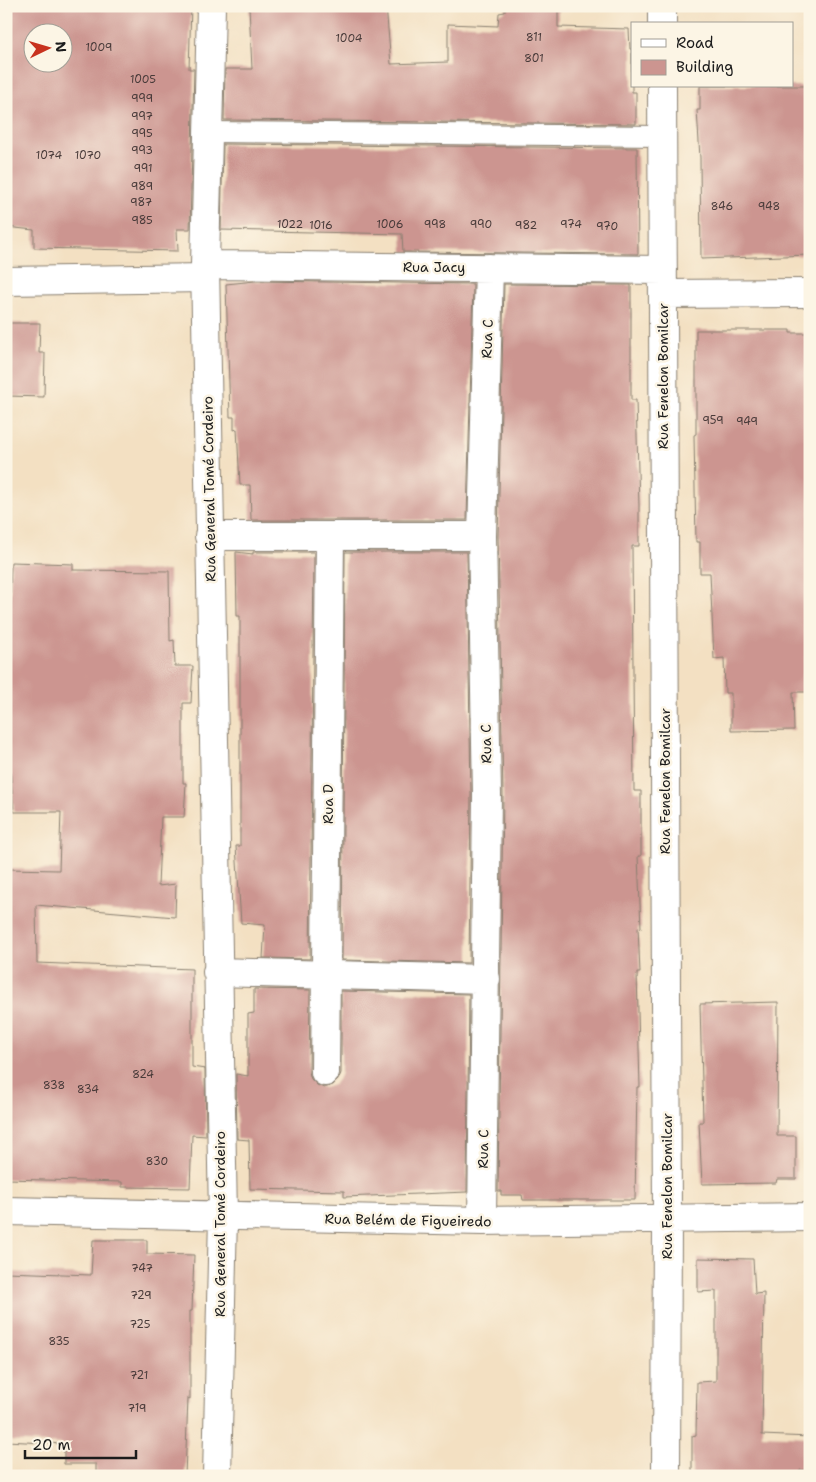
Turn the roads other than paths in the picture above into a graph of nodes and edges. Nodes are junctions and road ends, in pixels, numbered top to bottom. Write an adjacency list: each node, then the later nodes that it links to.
1 (211, 6): 5 (street, Rua General Tomé Cordeiro)
2 (662, 6): 3 (street)
3 (662, 22)
4 (662, 88): 6 (street, Rua Fenelon Bomilcar)
5 (208, 132): 6 (lane); 8 (street, Rua General Tomé Cordeiro)
6 (662, 136): 10 (street, Rua Fenelon Bomilcar)
7 (489, 268): 8 (street, Rua Jacy); 10 (street, Rua Jacy); 14 (street, Rua C)
8 (205, 272): 9 (street, Rua Jacy); 12 (street, Rua General Tomé Cordeiro)
9 (6, 280)
10 (663, 282): 11 (street, Rua Jacy); 22 (street, Rua Fenelon Bomilcar)
11 (810, 293)
12 (209, 536): 13 (street); 15 (street, Rua General Tomé Cordeiro)
13 (330, 536): 14 (street); 16 (street, Rua D)
14 (482, 536): 17 (street, Rua C)
15 (217, 972): 16 (street); 20 (street, Rua General Tomé Cordeiro)
16 (326, 975): 17 (street); 18 (street, Rua D)
17 (486, 979): 23 (street, Rua C)
18 (325, 1072)
19 (6, 1211): 20 (street, Rua Belém de Figueiredo)
20 (222, 1216): 23 (street, Rua Belém de Figueiredo); 24 (street, Rua General Tomé Cordeiro)
21 (810, 1217): 22 (street, Rua Belém de Figueiredo)
22 (667, 1219): 23 (street, Rua Belém de Figueiredo); 25 (street, Rua Fenelon Bomilcar)
23 (482, 1221)
24 (218, 1476)
25 (666, 1476)

